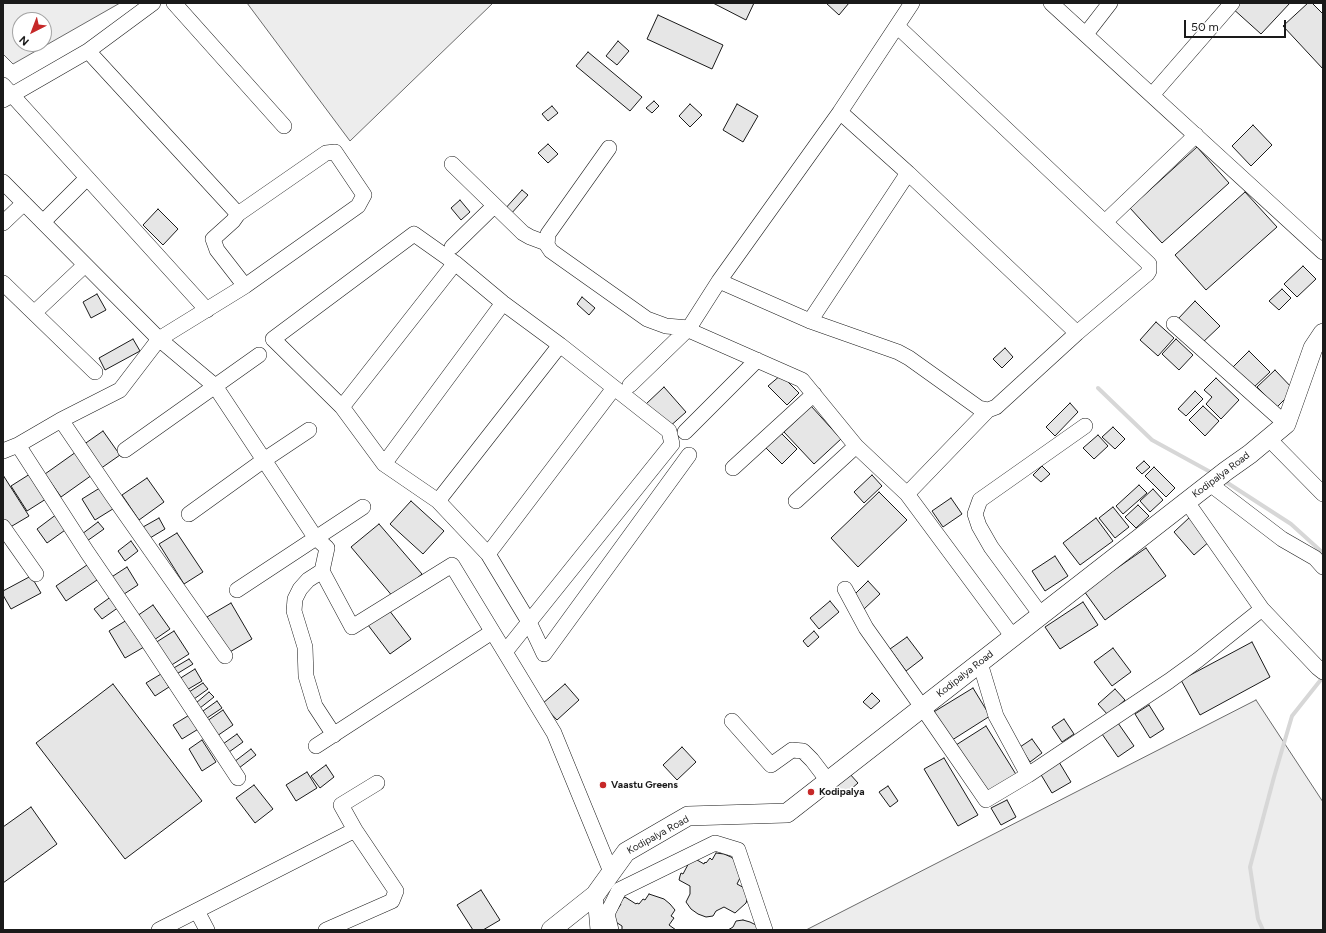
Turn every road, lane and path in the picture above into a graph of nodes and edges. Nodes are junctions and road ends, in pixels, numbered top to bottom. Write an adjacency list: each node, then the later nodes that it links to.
1 (153, 3): 9 (street)
2 (174, 3): 13 (street)
3 (912, 3): 7 (street)
4 (1051, 3): 8 (street)
5 (1110, 3): 8 (street)
6 (1232, 3): 11 (street)
7 (897, 26): 12 (street); 24 (street)
8 (1086, 34): 11 (street)
9 (88, 51): 10 (street); 22 (street)
10 (6, 93): 18 (street)
11 (1152, 95): 14 (street)
12 (840, 112): 17 (street); 31 (street)
13 (284, 126)
14 (1196, 135): 24 (street); 28 (street)
15 (609, 148): 26 (street)
16 (452, 164): 21 (street)
17 (908, 173): 37 (street); 40 (street)
18 (87, 178): 23 (street); 35 (street)
19 (3, 182): 20 (street)
20 (24, 203): 23 (street); 25 (street)
21 (494, 206): 26 (street); 27 (street)
22 (238, 214): 33 (street); 33 (street)
23 (43, 222): 30 (street)
24 (1105, 222): 40 (street)
25 (3, 223)
26 (546, 243): 39 (street)
27 (452, 247)
28 (1323, 252)
29 (455, 263): 34 (street); 51 (street); 51 (street)
30 (85, 265): 36 (street); 42 (street)
31 (719, 281): 37 (street); 39 (street)
32 (3, 283): 36 (street)
33 (245, 286): 35 (street)
34 (503, 303): 43 (street); 65 (street)
35 (207, 310): 42 (street)
36 (34, 313): 46 (street)
37 (810, 321): 52 (street)
38 (1174, 324): 54 (street)
39 (689, 328): 45 (street); 47 (street)
40 (1077, 333): 52 (street)
41 (1323, 333): 54 (main road)
42 (158, 339): 48 (street); 53 (street)
43 (560, 345): 49 (street); 70 (street)
44 (260, 355): 48 (street)
45 (757, 360): 50 (street); 57 (street)
46 (95, 372)
47 (630, 385)
48 (215, 386): 61 (street); 64 (street)
49 (614, 388): 77 (street); 85 (street)
50 (814, 394): 60 (street); 66 (street)
51 (342, 407): 65 (street)
52 (988, 410): 68 (street)
53 (61, 420): 59 (street); 89 (street)
54 (1286, 424): 58 (main road, Kodipalya Road)
55 (1084, 426): 84 (street)
56 (309, 430): 64 (street)
57 (686, 432)
58 (1268, 438): 67 (main road, Kodipalya Road); 69 (street)
59 (18, 445): 62 (street); 97 (street)
60 (856, 446): 68 (street); 71 (street)
61 (125, 450)
62 (3, 451)
63 (689, 455): 85 (street)
64 (264, 460): 74 (street); 76 (street)
65 (384, 464): 70 (street)
66 (733, 468)
67 (1216, 479): 72 (main road, Kodipalya Road); 78 (street)
68 (907, 494): 87 (street)
69 (1323, 494)
70 (438, 501): 77 (street)
71 (796, 501)
72 (1187, 502): 83 (street); 84 (main road, Kodipalya Road)
73 (363, 507): 76 (street)
74 (189, 514)
75 (3, 527): 80 (street)
76 (315, 538): 79 (street); 81 (street)
77 (488, 554): 85 (street)
78 (1323, 567)
79 (322, 571): 86 (street); 94 (street)
80 (36, 574)
81 (237, 590)
82 (845, 590): 92 (street)
83 (1262, 609): 91 (street); 96 (street)
84 (1041, 615): 87 (main road, Kodipalya Road)
85 (529, 622): 88 (street)
86 (492, 632): 88 (street); 94 (street)
87 (1013, 637): 90 (main road, Kodipalya Road)
88 (505, 652): 101 (street)
89 (225, 656)
90 (980, 662): 92 (main road, Kodipalya Road); 96 (street)
91 (1323, 672)
92 (922, 707): 96 (street); 98 (main road, Kodipalya Road)
93 (732, 721): 98 (street)
94 (334, 735): 95 (street)
95 (316, 746)
96 (1028, 775)
97 (238, 778)
98 (828, 781): 101 (main road, Kodipalya Road)
99 (378, 783): 100 (street)
100 (355, 830): 103 (street); 108 (street)
101 (611, 872): 102 (main road, Kodipalya Road)
102 (594, 894): 109 (main road, Kodipalya Road); 110 (street)
103 (197, 911): 104 (street); 107 (street)
104 (159, 930)
105 (177, 930): 106 (street)
106 (184, 930)
107 (207, 930)
108 (326, 930)
109 (551, 930)
110 (598, 930)
111 (611, 930): 112 (street)
112 (765, 930)

